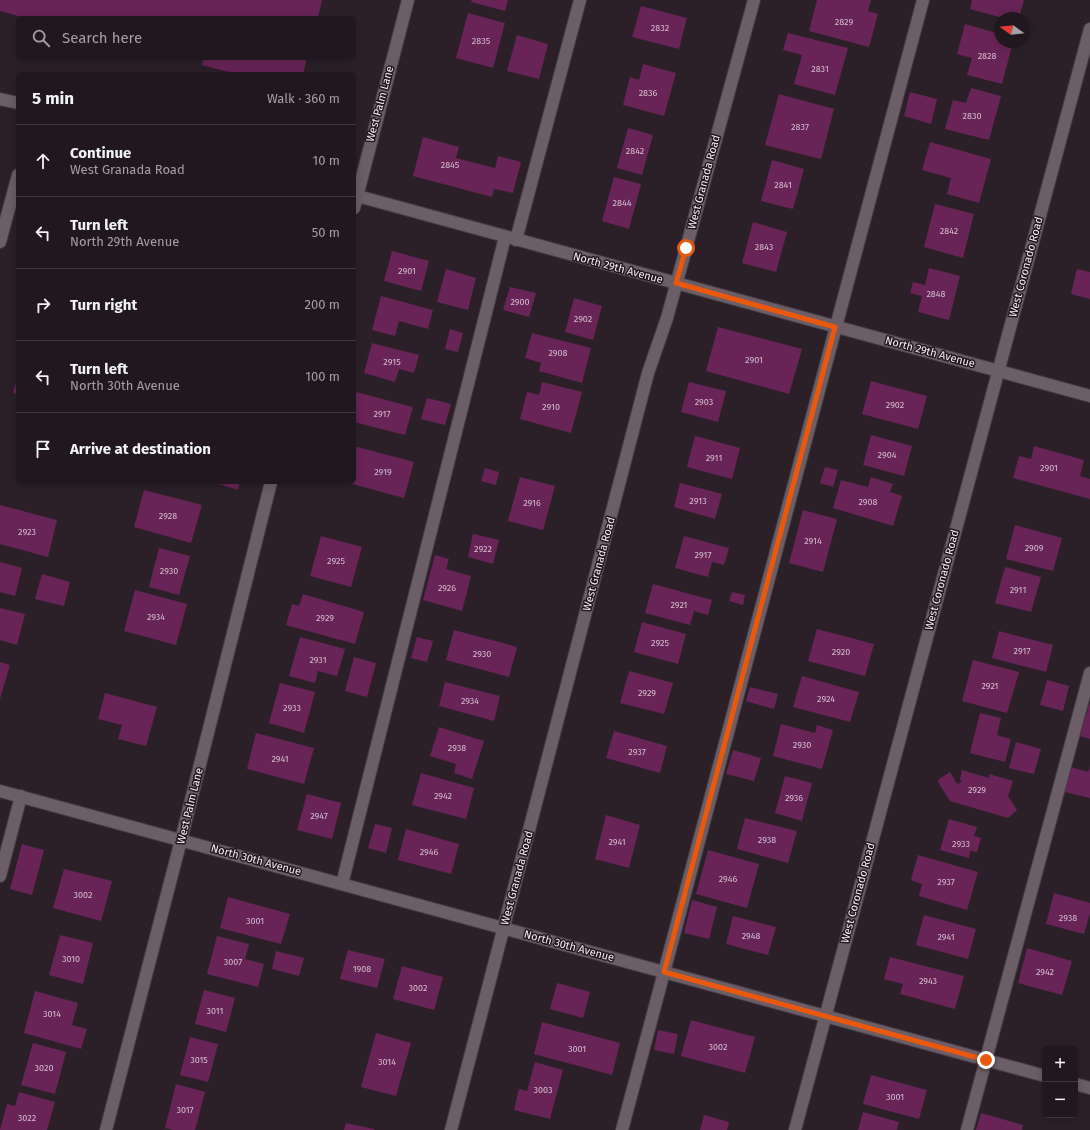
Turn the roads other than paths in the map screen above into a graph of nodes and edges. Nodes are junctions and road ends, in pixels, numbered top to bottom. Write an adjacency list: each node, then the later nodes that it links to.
1 (408, 0): 9 (street, West Palm Lane)
2 (580, 0): 10 (street)
3 (754, 0): 12 (street, West Granada Road)
4 (923, 0): 13 (street)
5 (1090, 29): 14 (street, West Coronado Road)
6 (0, 99): 7 (street)
7 (16, 103)
8 (16, 182): 11 (street)
9 (356, 195): 10 (street, North 29th Avenue)
10 (510, 239): 12 (street, North 29th Avenue); 22 (street)
11 (0, 242)
12 (676, 283): 13 (street, North 29th Avenue); 23 (street, West Granada Road)
13 (835, 327): 14 (street, North 29th Avenue); 24 (street)
14 (998, 371): 15 (street, North 29th Avenue); 25 (street, West Coronado Road)
15 (1090, 396)
16 (270, 484): 20 (street, West Palm Lane)
17 (1090, 673): 26 (street)
18 (0, 791): 19 (street, North 30th Avenue)
19 (21, 796): 20 (street, North 30th Avenue); 21 (street)
20 (181, 840): 22 (street, North 30th Avenue); 30 (street, West Palm Lane)
21 (0, 876)
22 (342, 884): 23 (street, North 30th Avenue)
23 (504, 928): 24 (street, North 30th Avenue); 31 (street, West Granada Road)
24 (664, 972): 25 (street, North 30th Avenue); 32 (street)
25 (825, 1016): 26 (street, North 30th Avenue); 33 (street, West Coronado Road)
26 (986, 1060): 27 (street, North 30th Avenue); 34 (street)
27 (1042, 1075)
28 (1078, 1085): 29 (street)
29 (1090, 1088)
30 (106, 1130)
31 (451, 1130)
32 (622, 1130)
33 (795, 1130)
34 (967, 1130)

